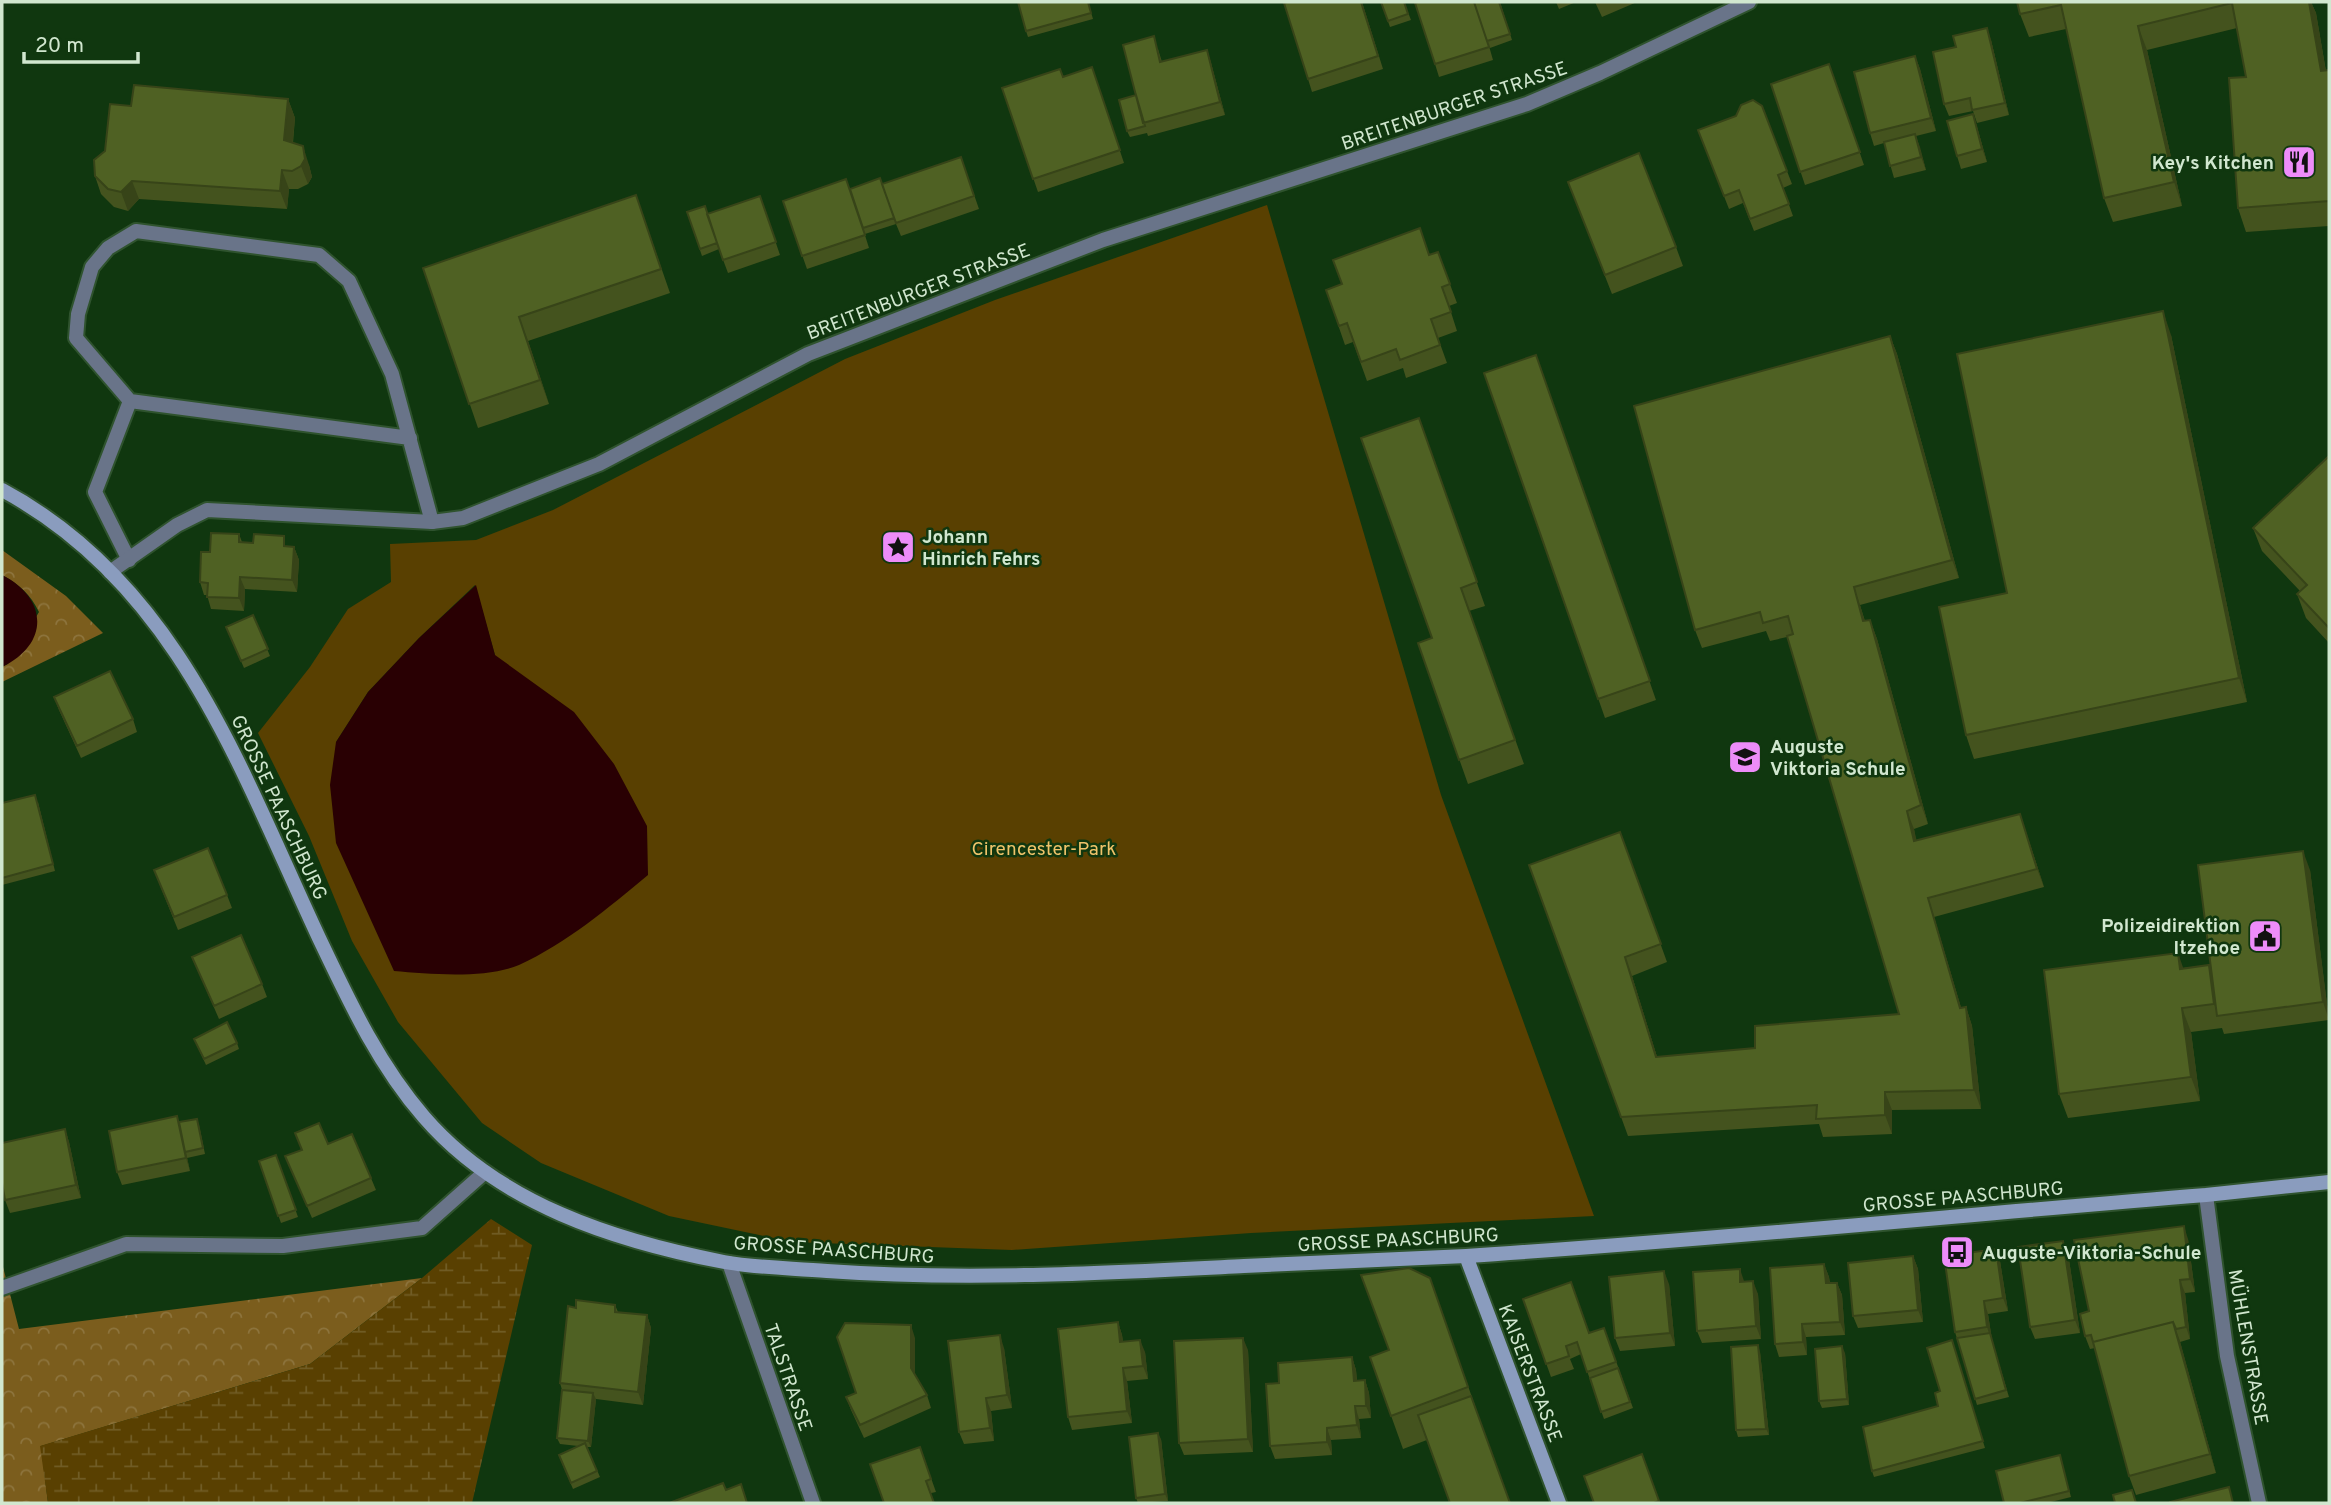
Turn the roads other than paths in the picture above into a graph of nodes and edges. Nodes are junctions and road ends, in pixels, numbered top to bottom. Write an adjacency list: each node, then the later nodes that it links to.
1 (1749, 2): 5 (street, BREITENBURGER STRASSE)
2 (130, 401): 3 (street); 3 (street); 6 (street)
3 (410, 438): 5 (street)
4 (2, 490): 7 (main road, GROSSE PAASCHBURG)
5 (432, 522): 6 (street, BREITENBURGER STRASSE)
6 (129, 560): 7 (street, BREITENBURGER STRASSE)
7 (110, 572): 8 (main road, GROSSE PAASCHBURG)
8 (485, 1172): 12 (main road, GROSSE PAASCHBURG); 13 (street)
9 (2329, 1181): 10 (main road, GROSSE PAASCHBURG)
10 (2206, 1195): 11 (main road, GROSSE PAASCHBURG); 16 (street, MÜHLENSTRASSE)
11 (1466, 1255): 12 (main road, GROSSE PAASCHBURG); 15 (main road, KAISERSTRASSE)
12 (729, 1263): 14 (street, TALSTRASSE)
13 (2, 1288)
14 (813, 1503)
15 (1559, 1503)
16 (2259, 1503)

